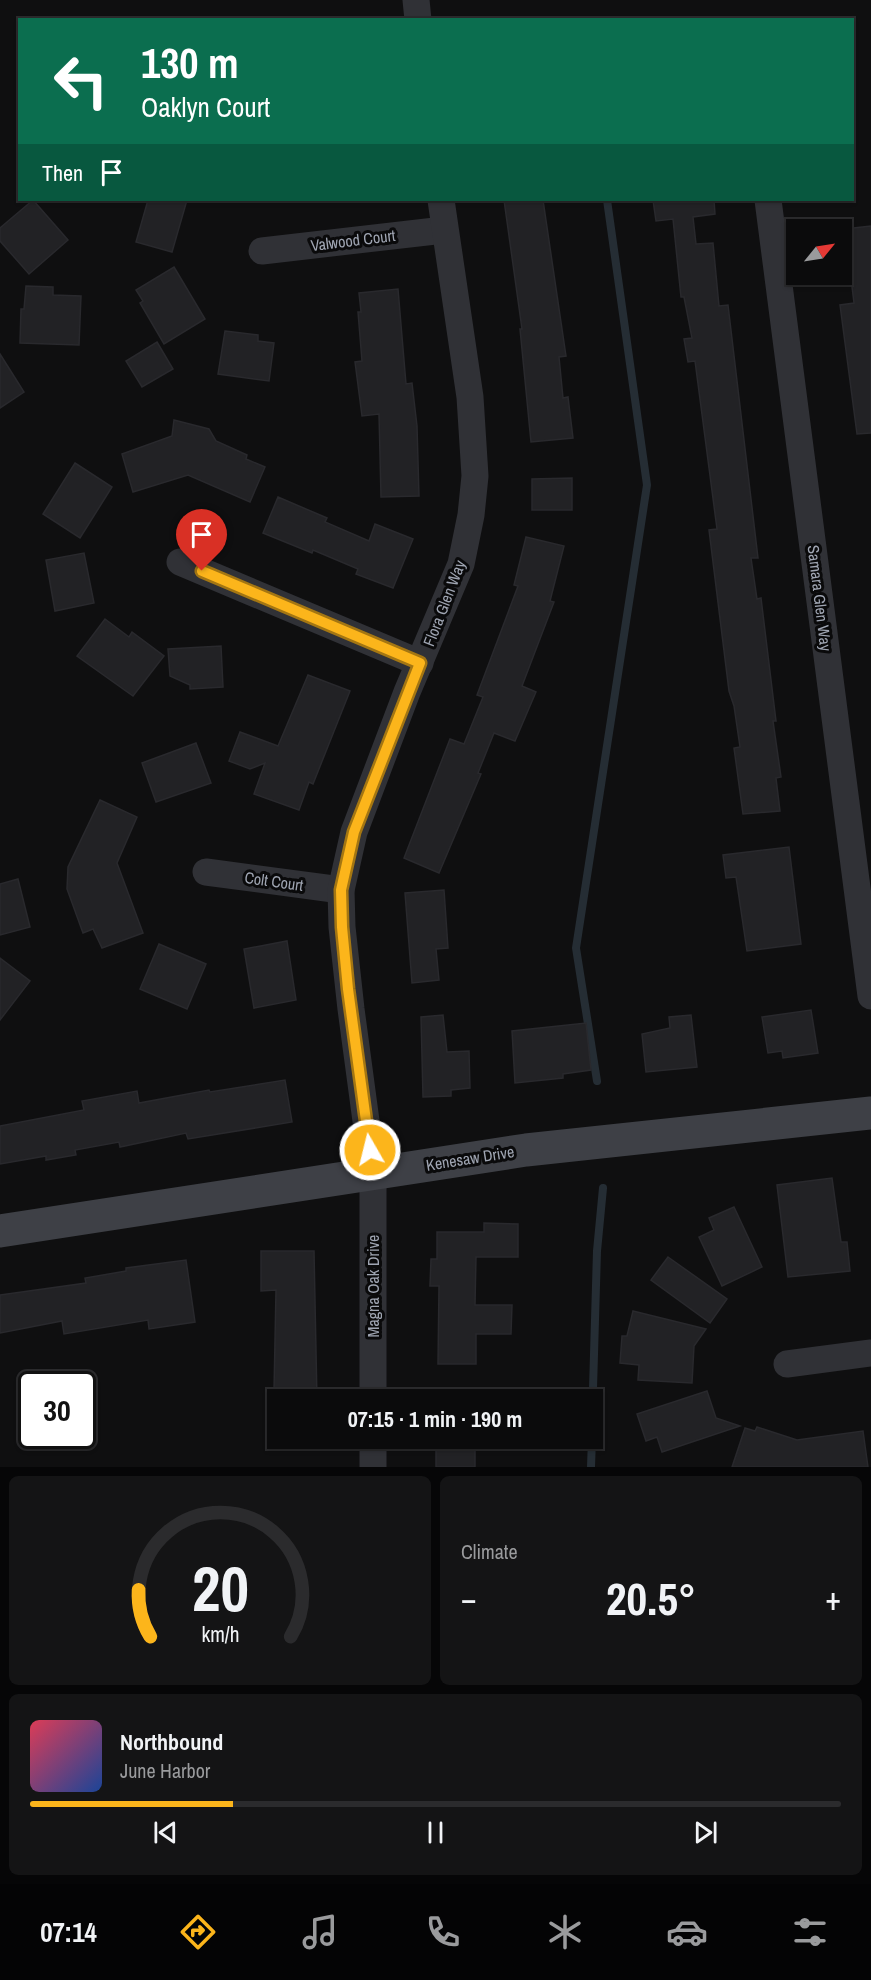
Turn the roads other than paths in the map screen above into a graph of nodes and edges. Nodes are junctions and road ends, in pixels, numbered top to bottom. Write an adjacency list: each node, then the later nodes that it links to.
1 (416, 0): 2 (street)
2 (418, 18)
3 (441, 201): 5 (street, Flora Glen Way)
4 (768, 201): 11 (street, Samara Glen Way)
5 (444, 230): 6 (street, Valwood Court); 8 (street, Flora Glen Way)
6 (262, 251)
7 (180, 562): 8 (street)
8 (420, 663): 10 (street, Flora Glen Way)
9 (206, 872): 10 (street, Colt Court)
10 (341, 890): 13 (street, Flora Glen Way)
11 (871, 996)
12 (871, 1113): 13 (street, Kenesaw Drive)
13 (373, 1173): 14 (street, Kenesaw Drive); 17 (street, Magna Oak Drive)
14 (0, 1231)
15 (871, 1353): 16 (street)
16 (787, 1364)
17 (373, 1389)
18 (373, 1449): 19 (street)
19 (373, 1467)

